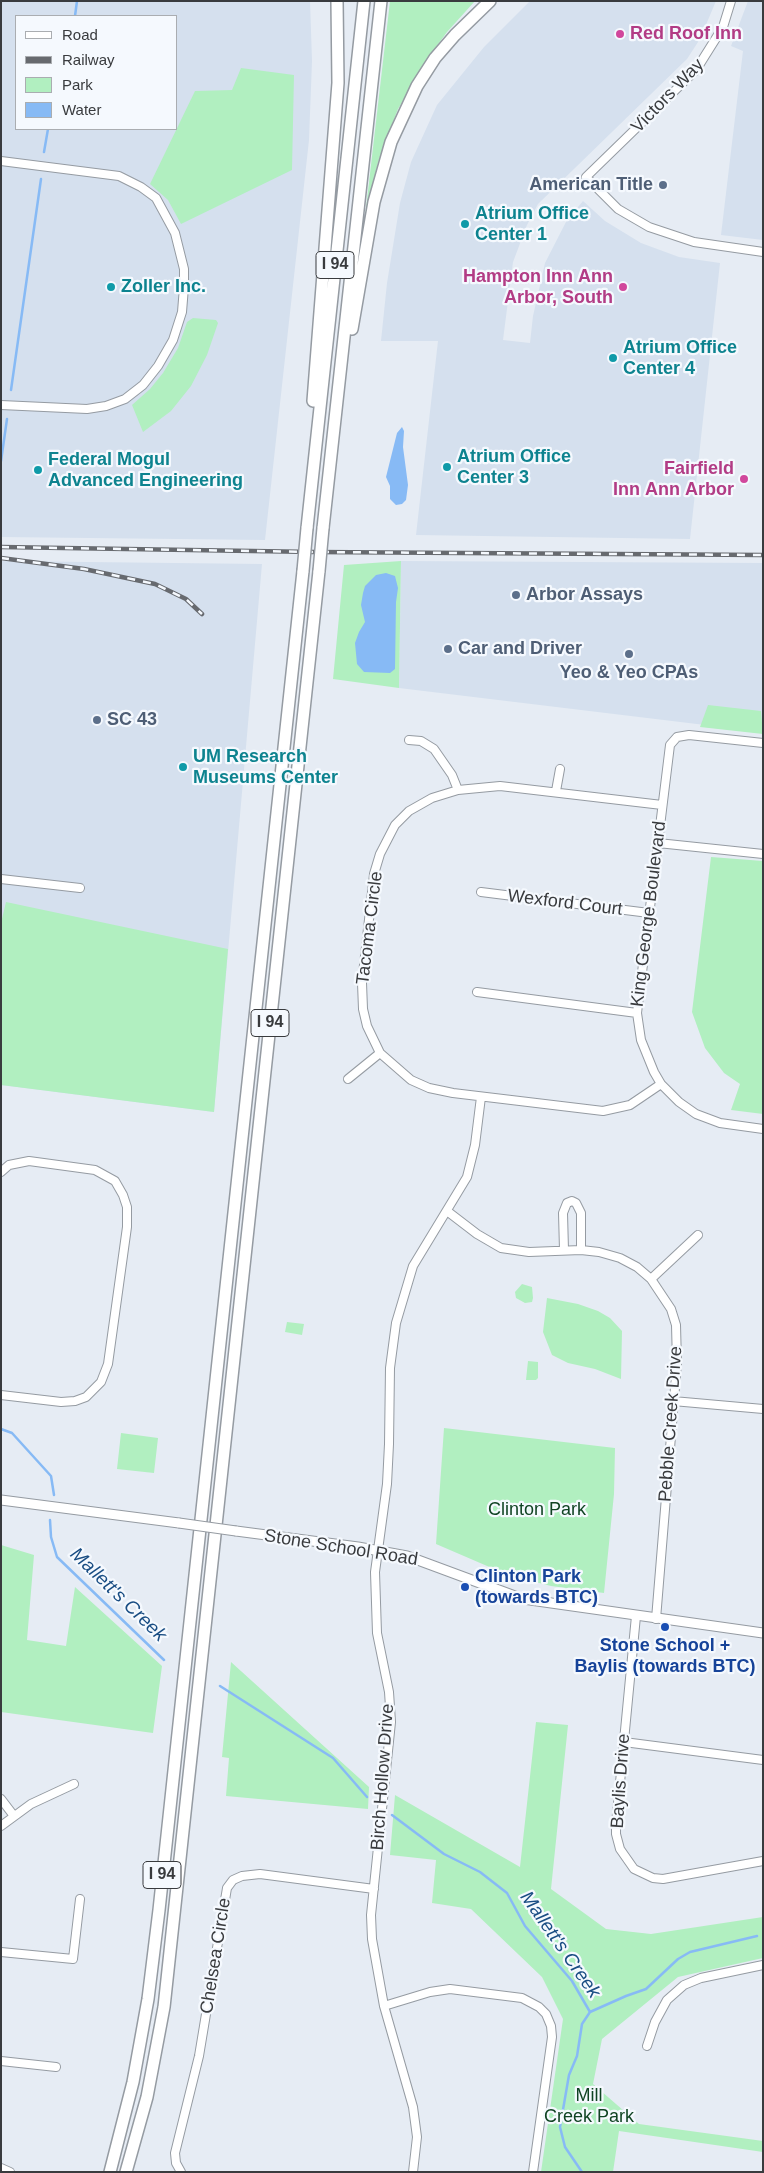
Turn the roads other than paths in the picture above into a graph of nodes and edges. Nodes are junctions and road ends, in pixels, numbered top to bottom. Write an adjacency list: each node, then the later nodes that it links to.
1 (337, 1): 10 (highway)
2 (364, 1): 10 (highway, I 94)
3 (381, 1): 8 (highway, I 94)
4 (490, 1): 8 (highway)
5 (731, 1): 7 (street, Victors Way)
6 (1, 161): 9 (street)
7 (763, 252)
8 (340, 372): 62 (highway, I 94, bridge)
9 (1, 405)
10 (316, 442): 61 (highway, I 94, bridge)
11 (410, 740): 14 (street)
12 (763, 744): 16 (street, King George Boulevard)
13 (560, 769): 15 (street)
14 (458, 790): 15 (street, Tacoma Circle); 25 (street, Tacoma Circle)
15 (556, 791): 16 (street, Tacoma Circle)
16 (662, 805): 17 (street, King George Boulevard)
17 (658, 843): 18 (street); 22 (street, King George Boulevard)
18 (763, 854)
19 (1, 879): 20 (street)
20 (80, 888)
21 (481, 892): 22 (street, Wexford Court)
22 (649, 913): 24 (street, King George Boulevard)
23 (477, 992): 24 (street)
24 (637, 1013): 27 (street, King George Boulevard)
25 (380, 1053): 26 (street); 28 (street, Tacoma Circle)
26 (348, 1078)
27 (661, 1084): 28 (street, Tacoma Circle); 29 (street, King George Boulevard)
28 (481, 1097): 31 (street, Birch Hollow Drive)
29 (763, 1129)
30 (1, 1172): 36 (street)
31 (447, 1211): 33 (street, Pebble Creek Drive); 40 (street, Birch Hollow Drive)
32 (698, 1235): 35 (street)
33 (564, 1250): 34 (street, Pebble Creek Drive); 34 (street)
34 (581, 1250): 35 (street, Pebble Creek Drive)
35 (651, 1279): 37 (street, Pebble Creek Drive)
36 (1, 1394)
37 (673, 1401): 38 (street); 42 (street, Pebble Creek Drive)
38 (763, 1409)
39 (1, 1500): 40 (main road, Stone School Road, bridge)
40 (378, 1550): 41 (main road, Stone School Road); 51 (street, Birch Hollow Drive)
41 (636, 1616): 42 (main road, Stone School Road); 44 (street, Baylis Drive)
42 (656, 1619): 43 (main road, Stone School Road)
43 (763, 1633)
44 (624, 1742): 45 (street); 50 (street, Baylis Drive)
45 (763, 1760)
46 (74, 1784): 48 (street)
47 (1, 1799): 48 (street)
48 (14, 1816): 49 (street)
49 (1, 1826)
50 (763, 1861)
51 (374, 1889): 55 (street, Birch Hollow Drive); 63 (street, Chelsea Circle)
52 (80, 1899): 53 (street)
53 (1, 1952)
54 (763, 1964): 56 (street)
55 (384, 2006): 64 (street, Birch Hollow Drive); 65 (street)
56 (647, 2046)
57 (1, 2061): 58 (street)
58 (56, 2067)
59 (1, 2168): 60 (street)
60 (10, 2172)
61 (110, 2172)
62 (126, 2172)
63 (181, 2172)
64 (413, 2172)
65 (533, 2172)

